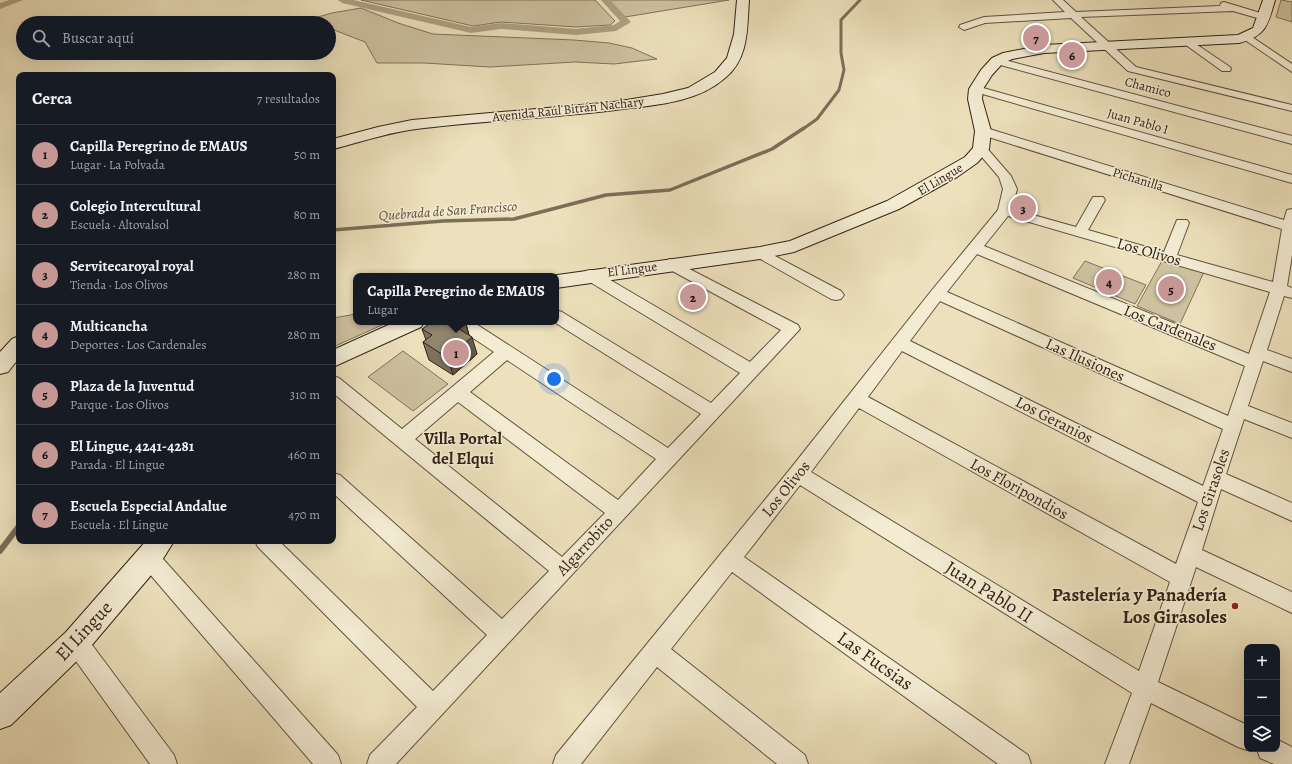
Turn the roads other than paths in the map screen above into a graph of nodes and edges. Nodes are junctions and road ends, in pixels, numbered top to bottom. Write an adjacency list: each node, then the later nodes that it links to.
1 (743, 0): 19 (street, Avenida Raúl Bitrán Nachary)
2 (1058, 0): 6 (street)
3 (1211, 0): 5 (street)
4 (1269, 0): 7 (street)
5 (1234, 8): 6 (street); 7 (street)
6 (1073, 15): 8 (street); 11 (street)
7 (1264, 17): 9 (street)
8 (964, 27)
9 (1249, 38): 10 (street); 13 (street)
10 (1190, 43): 11 (street); 14 (street)
11 (1105, 46): 12 (street); 16 (street)
12 (997, 61): 15 (street); 18 (street, Chamico)
13 (1289, 65)
14 (1226, 69)
15 (976, 89): 17 (street); 21 (street, Juan Pablo I)
16 (1292, 108)
17 (983, 131): 20 (street); 24 (street, Pichanilla)
18 (1292, 140)
19 (336, 143)
20 (981, 148): 23 (street, Los Olivos); 28 (street, El Lingue)
21 (1292, 179)
22 (1098, 200): 26 (street)
23 (1005, 211): 26 (street, Los Olivos); 27 (street, Los Olivos)
24 (1291, 222): 33 (street, Los Girasoles)
25 (1182, 223): 29 (street)
26 (1079, 233): 29 (street, Los Olivos)
27 (975, 248): 34 (street, Los Olivos); 43 (street, Los Cardenales)
28 (760, 253): 30 (street, El Lingue); 35 (street)
29 (1169, 258): 33 (street, Los Olivos)
30 (670, 264): 31 (street, El Lingue); 46 (street, Algarrobito)
31 (590, 275): 32 (street, El Lingue); 46 (street)
32 (559, 280)
33 (1285, 291): 43 (street, Los Girasoles)
34 (937, 294): 39 (street, Los Olivos); 51 (street, Las Ilusiones)
35 (836, 295)
36 (559, 318): 50 (street)
37 (407, 325): 42 (street)
38 (465, 325): 41 (street)
39 (900, 343): 49 (street, Los Olivos); 58 (street, Los Geranios)
40 (16, 347): 44 (street)
41 (505, 352): 48 (street); 54 (street)
42 (336, 358)
43 (1256, 358): 45 (street, Los Cardenales); 51 (street, Los Girasoles)
44 (0, 366)
45 (1292, 366)
46 (751, 372): 50 (street, Algarrobito)
47 (336, 386): 53 (street)
48 (458, 392): 53 (street); 59 (street)
49 (857, 399): 55 (street, Los Olivos); 66 (street, Los Floripondios)
50 (712, 412): 54 (street, Algarrobito)
51 (1236, 418): 52 (street, Las Ilusiones); 56 (street, Los Girasoles)
52 (1292, 431)
53 (401, 440): 65 (street)
54 (669, 458): 59 (street, Algarrobito)
55 (798, 474): 64 (street, Los Olivos); 71 (street, Juan Pablo II)
56 (1214, 478): 58 (street, Los Girasoles); 60 (street)
57 (336, 484): 68 (street)
58 (1208, 498): 63 (street, Los Girasoles)
59 (618, 511): 65 (street, Algarrobito)
60 (1292, 512)
61 (268, 544): 72 (street)
62 (155, 550): 69 (street, El Lingue); 78 (street)
63 (1189, 554): 66 (street, Los Girasoles); 67 (street)
64 (730, 559): 70 (street, Los Olivos); 82 (street, Las Fucsias)
65 (563, 570): 68 (street, Algarrobito)
66 (1182, 578): 71 (street, Los Girasoles)
67 (1292, 603)
68 (502, 634): 72 (street, Algarrobito)
69 (76, 642): 73 (street, El Lingue); 77 (street)
70 (656, 651): 80 (street, Los Olivos); 81 (street)
71 (1145, 688): 74 (street, Juan Pablo II); 83 (street, Los Girasoles)
72 (433, 708): 79 (street, Algarrobito)
73 (0, 714)
74 (1244, 737)
75 (1275, 752): 76 (street)
76 (1292, 760)
77 (165, 764)
78 (329, 764)
79 (379, 764)
80 (567, 764)
81 (796, 764)
82 (1019, 764)
83 (1117, 764)

